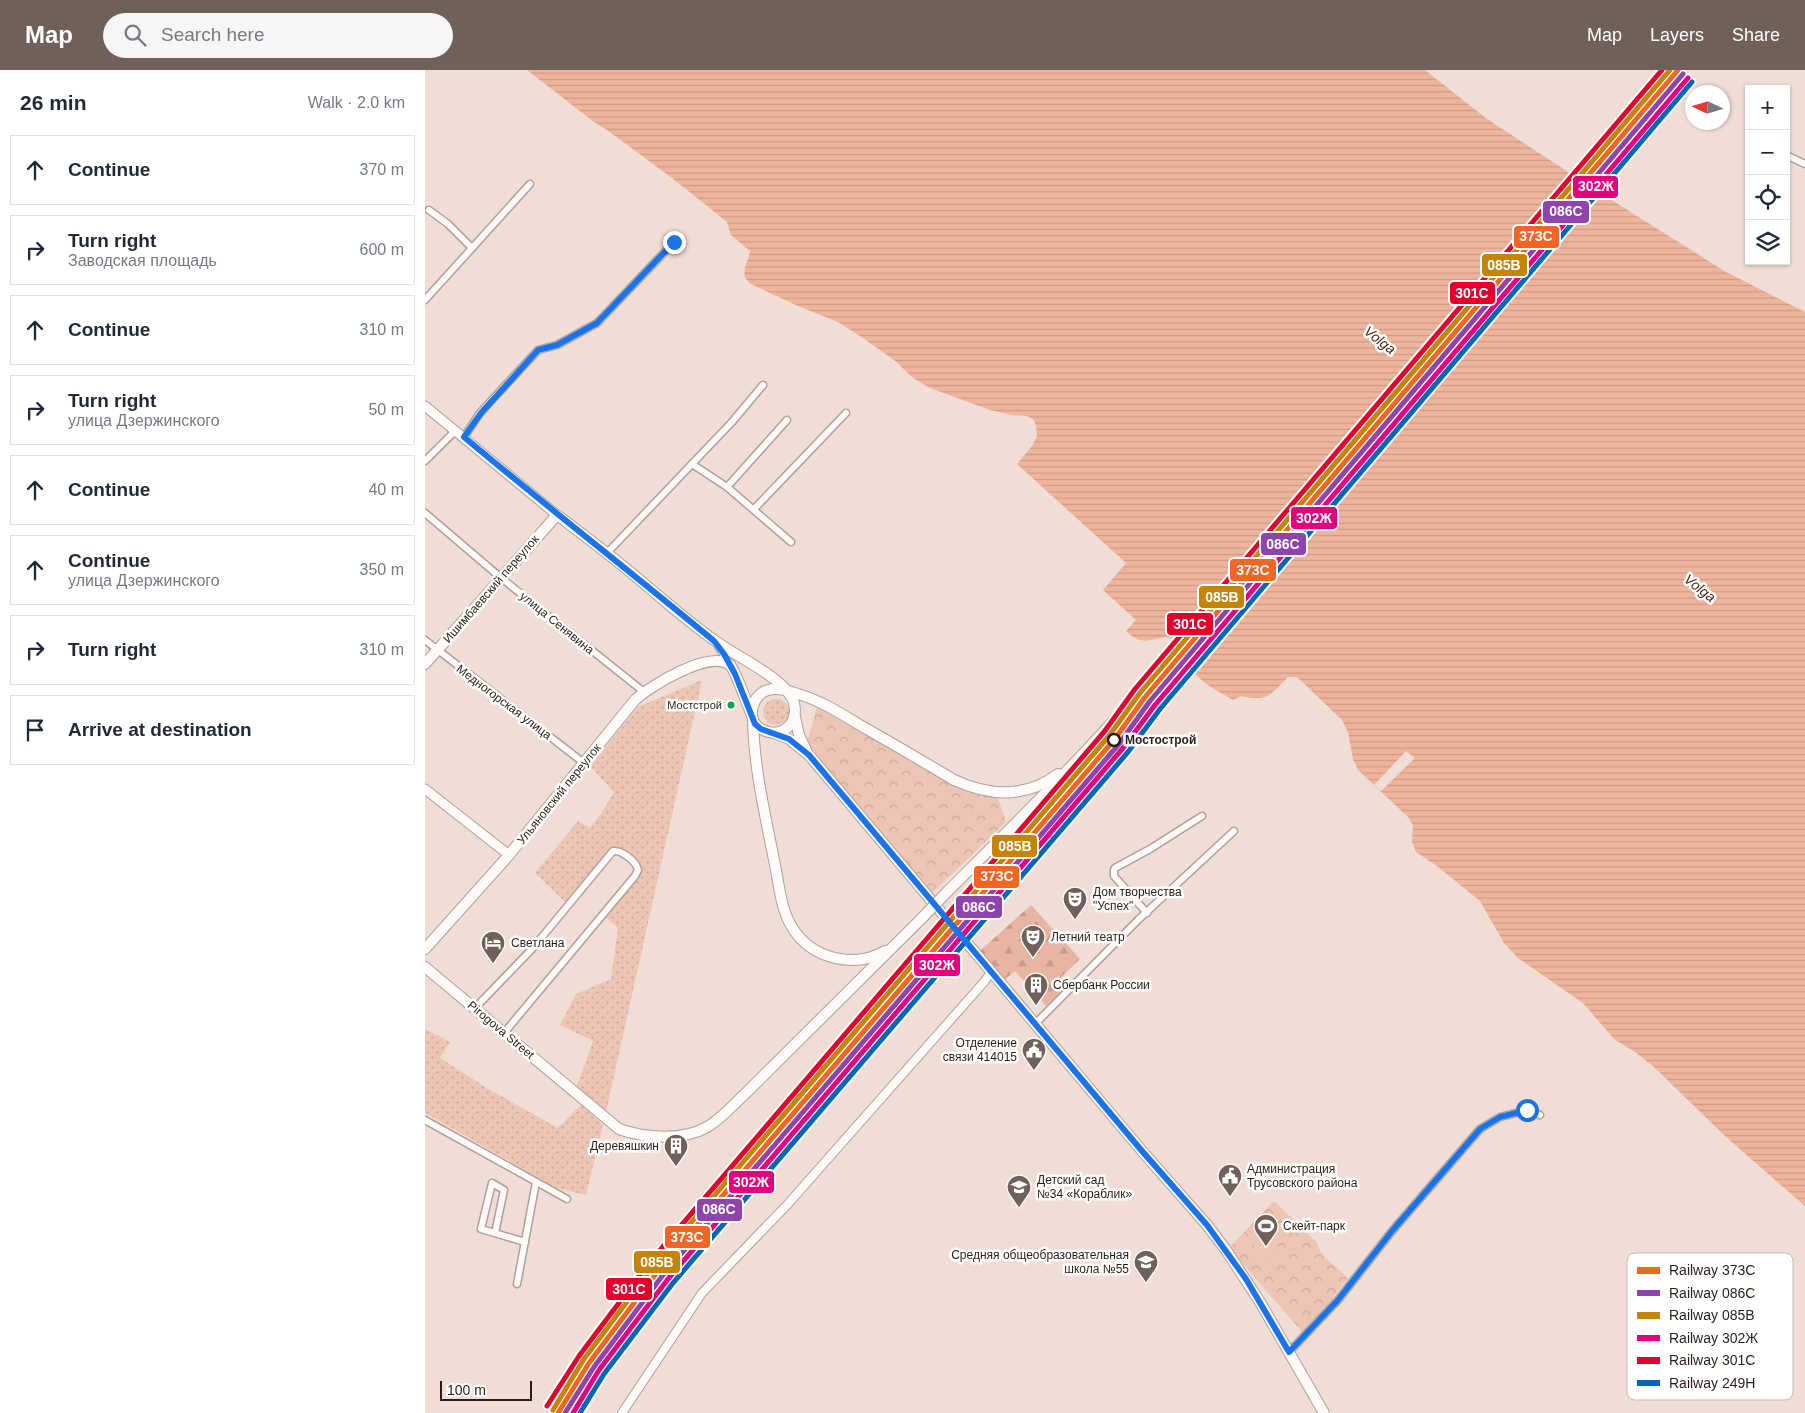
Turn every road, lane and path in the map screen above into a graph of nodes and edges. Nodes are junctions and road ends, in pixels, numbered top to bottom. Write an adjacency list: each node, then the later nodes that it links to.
1 (1667, 70): 35 (main road)
2 (1790, 157): 3 (street)
3 (1805, 164)
4 (530, 184): 7 (street)
5 (429, 210): 7 (street)
6 (674, 242): 14 (street)
7 (472, 248): 8 (street)
8 (425, 300)
9 (763, 386): 16 (street)
10 (425, 406): 13 (main road)
11 (846, 413): 18 (street)
12 (787, 420): 17 (street)
13 (455, 431): 14 (main road); 15 (street)
14 (464, 437): 20 (main road)
15 (425, 461)
16 (692, 464): 17 (street); 22 (street)
17 (727, 487): 18 (street)
18 (754, 509): 21 (street)
19 (425, 513): 23 (street, улица Сенявина)
20 (557, 515): 22 (main road); 23 (main road, Ишимбаевский переулок)
21 (791, 542)
22 (607, 553): 25 (main road)
23 (500, 577): 26 (main road, Ишимбаевский переулок); 30 (street, улица Сенявина)
24 (425, 640): 26 (street, Медногорская улица)
25 (714, 641): 28 (street); 29 (main road)
26 (437, 651): 27 (main road, Ишимбаевский переулок); 36 (street, Медногорская улица)
27 (425, 664)
28 (733, 670): 30 (main road, Ульяновский переулок); 32 (main road)
29 (787, 691): 31 (main road); 32 (main road); 35 (main road)
30 (643, 692): 36 (main road, Ульяновский переулок)
31 (795, 716): 33 (main road); 34 (main road)
32 (753, 718): 33 (main road); 42 (main road)
33 (773, 733): 34 (main road)
34 (809, 755): 45 (main road)
35 (1078, 758): 42 (main road, bridge)
36 (584, 763): 40 (main road, Ульяновский переулок)
37 (425, 789): 40 (main road)
38 (1202, 816): 41 (street)
39 (1234, 831): 41 (street)
40 (509, 855): 43 (main road, Ульяновский переулок)
41 (1147, 913): 47 (street)
42 (897, 943): 48 (main road, Pirogova Street)
43 (425, 949)
44 (425, 967): 46 (main road, Pirogova Street)
45 (991, 972): 47 (main road); 57 (street)
46 (475, 1008): 48 (main road, Pirogova Street); 48 (street)
47 (1036, 1023): 56 (main road)
48 (504, 1033)
49 (1540, 1114): 56 (street)
50 (425, 1120): 51 (street)
51 (536, 1182): 52 (street); 54 (street)
52 (567, 1199)
53 (495, 1233): 53 (street); 54 (street)
54 (525, 1242): 55 (street)
55 (517, 1284)
56 (1289, 1352): 58 (main road)
57 (622, 1413)
58 (1324, 1413)

